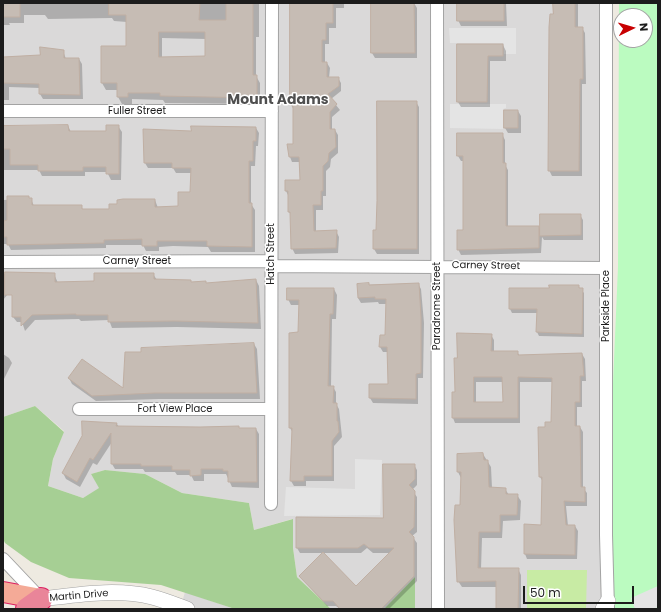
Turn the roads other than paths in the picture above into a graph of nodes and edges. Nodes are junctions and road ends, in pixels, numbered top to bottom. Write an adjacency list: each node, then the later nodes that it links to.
1 (272, 3): 5 (street, Hatch Street)
2 (437, 3): 8 (street, Paradrome Street)
3 (606, 3): 9 (street, Parkside Place)
4 (3, 111): 5 (street, Fuller Street)
5 (272, 111): 7 (street, Hatch Street)
6 (3, 262): 7 (street, Carney Street)
7 (271, 263): 8 (street, Carney Street); 11 (street, Hatch Street)
8 (437, 266): 9 (street, Carney Street); 18 (street, Paradrome Street)
9 (606, 268): 16 (street, Parkside Place)
10 (78, 409): 11 (street, Fort View Place)
11 (271, 410): 12 (street, Hatch Street)
12 (271, 504)
13 (3, 559): 15 (street)
14 (3, 592): 15 (highway)
15 (34, 604): 17 (street, Martin Drive)
16 (606, 606)
17 (187, 609)
18 (438, 609)

